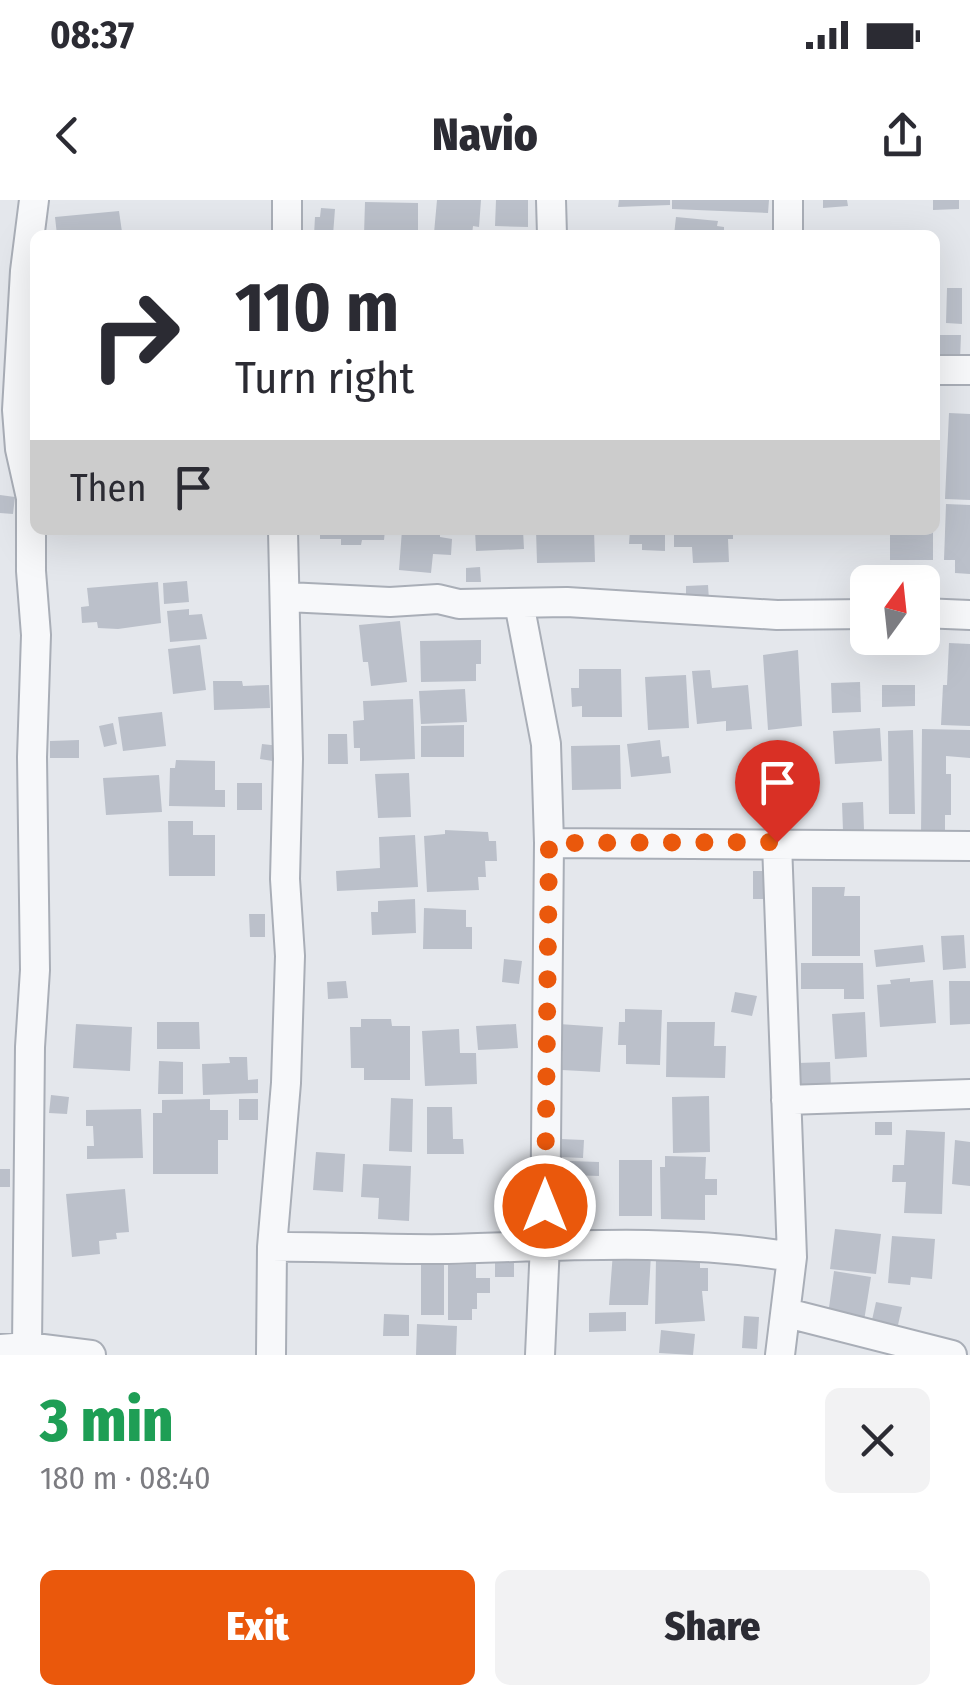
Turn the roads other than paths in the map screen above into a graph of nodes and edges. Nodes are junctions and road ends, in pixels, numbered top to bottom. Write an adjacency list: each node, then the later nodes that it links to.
1 (34, 200): 5 (street)
2 (288, 200): 6 (street)
3 (551, 200): 7 (street)
4 (788, 200): 8 (street)
5 (30, 230)
6 (287, 230)
7 (552, 230)
8 (788, 230)
9 (30, 232): 12 (street)
10 (940, 370): 11 (street)
11 (970, 370)
12 (30, 494)
13 (31, 535): 29 (street)
14 (283, 535): 15 (street)
15 (287, 596): 16 (street); 26 (street)
16 (519, 604): 17 (street); 21 (street)
17 (850, 614)
18 (940, 614): 19 (street)
19 (970, 614)
20 (777, 842): 21 (street); 22 (street); 24 (street)
21 (549, 843): 25 (street)
22 (970, 846)
23 (970, 1094): 24 (street)
24 (786, 1100): 27 (street)
25 (545, 1244): 26 (street); 27 (street); 32 (street)
26 (272, 1247): 31 (street)
27 (792, 1257): 28 (street)
28 (787, 1313): 33 (street); 34 (street)
29 (13, 1348): 30 (street)
30 (91, 1355)
31 (271, 1355)
32 (540, 1355)
33 (780, 1355)
34 (952, 1355)

